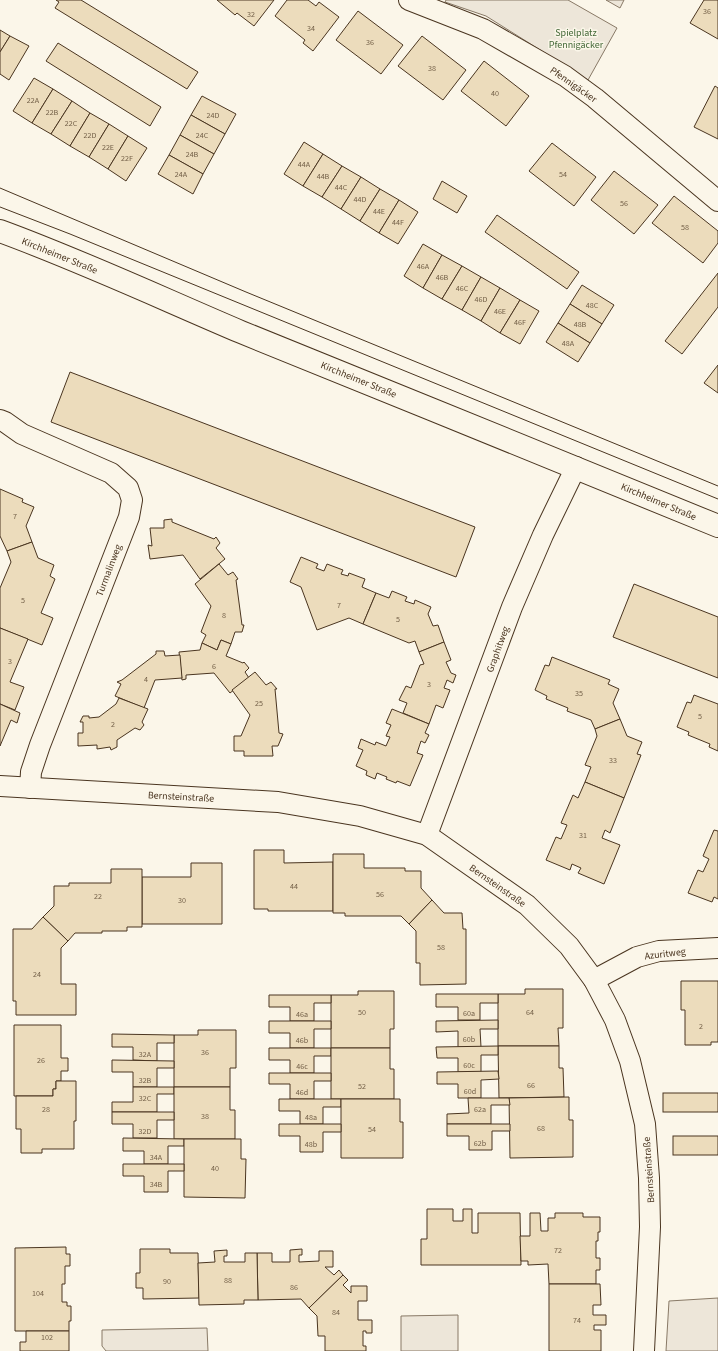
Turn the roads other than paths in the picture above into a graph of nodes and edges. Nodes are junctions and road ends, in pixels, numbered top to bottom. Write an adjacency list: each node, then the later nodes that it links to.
1 (409, 0): 2 (street, Pfennigäcker)
2 (718, 201)
3 (0, 231): 5 (main road, Kirchheimer Straße)
4 (0, 420): 8 (street, Turmalinweg)
5 (576, 467): 6 (main road, Kirchheimer Straße); 9 (street, Graphitweg)
6 (718, 526)
7 (0, 786): 8 (street, Bernsteinstraße)
8 (30, 788): 9 (street, Bernsteinstraße)
9 (427, 835): 11 (street, Bernsteinstraße)
10 (718, 948): 11 (street, Azuritweg)
11 (594, 980): 12 (street, Bernsteinstraße)
12 (644, 1351)

